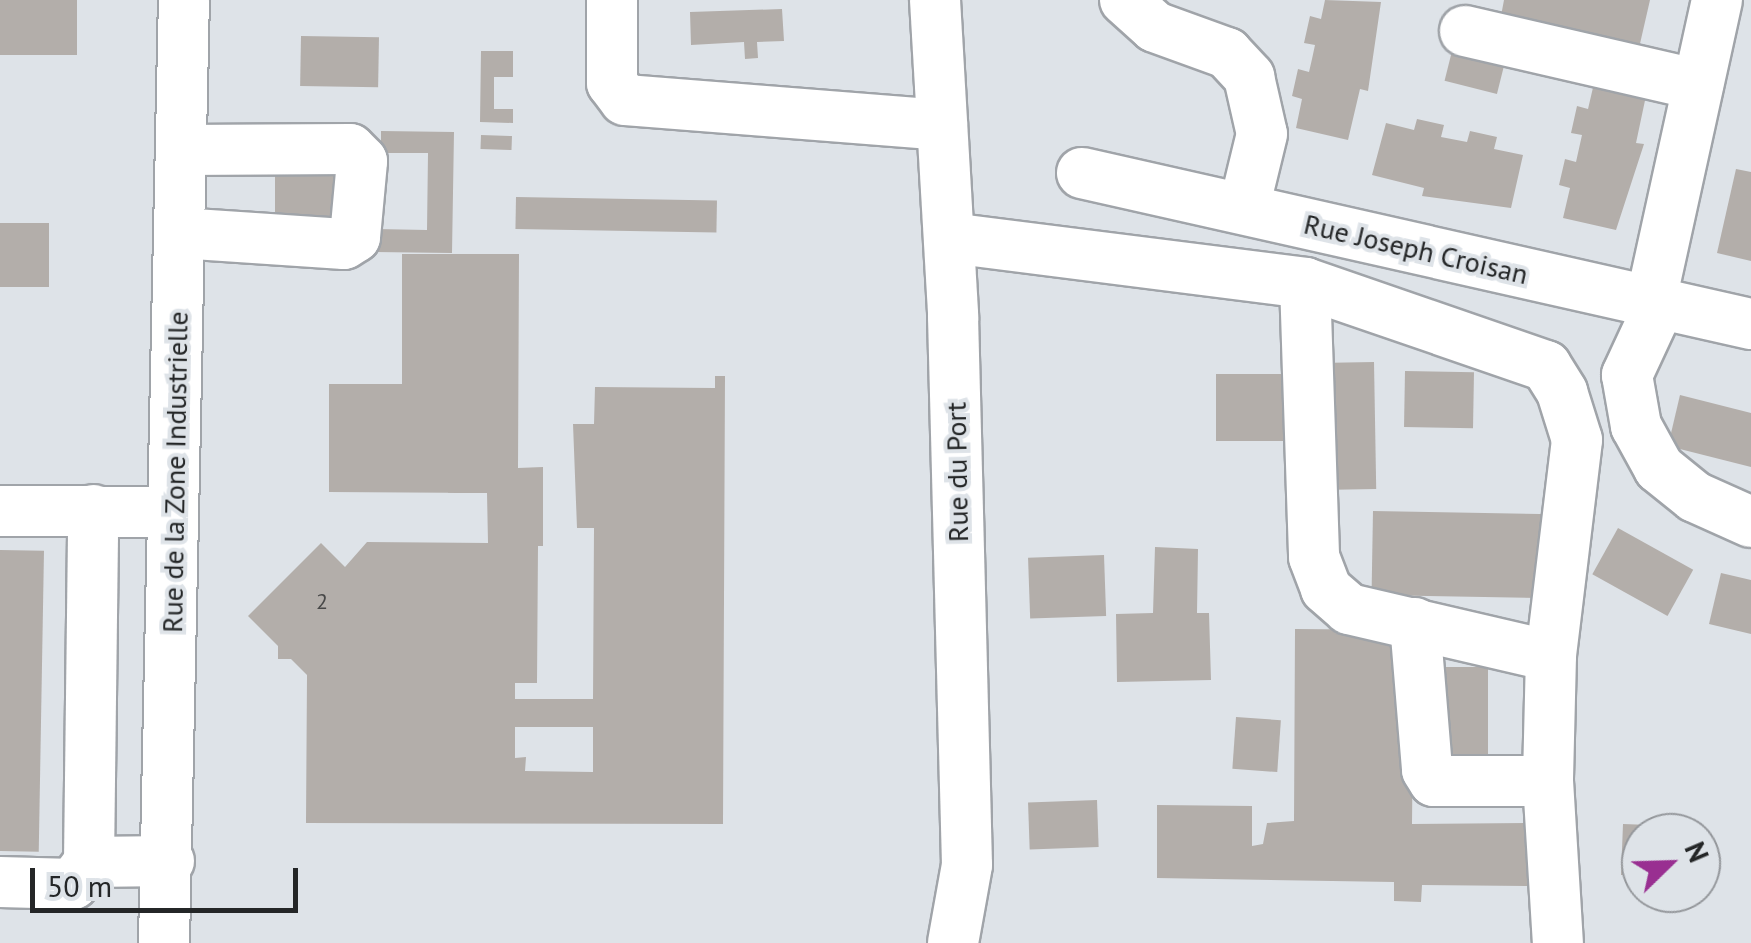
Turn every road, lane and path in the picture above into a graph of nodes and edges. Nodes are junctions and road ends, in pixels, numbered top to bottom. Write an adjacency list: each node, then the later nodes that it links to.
1 (184, 0): 9 (street, Rue de la Zone Industrielle)
2 (612, 0): 8 (street)
3 (935, 0): 8 (street, Rue du Port)
4 (1125, 0): 12 (street)
5 (1716, 0): 7 (street)
6 (1465, 32): 7 (street)
7 (1698, 85): 17 (street)
8 (942, 124): 15 (street, Rue du Port)
9 (182, 150): 10 (street); 13 (street, Rue de la Zone Industrielle)
10 (243, 151): 14 (street); 14 (street)
11 (1082, 172): 12 (street, Rue Joseph Croisan)
12 (1244, 208): 17 (street, Rue Joseph Croisan)
13 (179, 233): 14 (street); 21 (street, Rue de la Zone Industrielle)
14 (241, 236)
15 (950, 238): 16 (street); 30 (street, Rue du Port)
16 (1304, 283): 23 (street); 24 (street)
17 (1650, 301): 18 (street, Rue Joseph Croisan); 22 (street)
18 (1751, 324)
19 (93, 510): 20 (street); 21 (street); 27 (street)
20 (0, 511)
21 (172, 512): 26 (street, Rue de la Zone Industrielle)
22 (1751, 522)
23 (1415, 623): 24 (street); 25 (street)
24 (1551, 656): 25 (street)
25 (1548, 781): 31 (street)
26 (169, 861): 27 (street); 29 (street, Rue de la Zone Industrielle)
27 (89, 862): 28 (street)
28 (0, 882)
29 (164, 943)
30 (954, 943)
31 (1558, 943)

